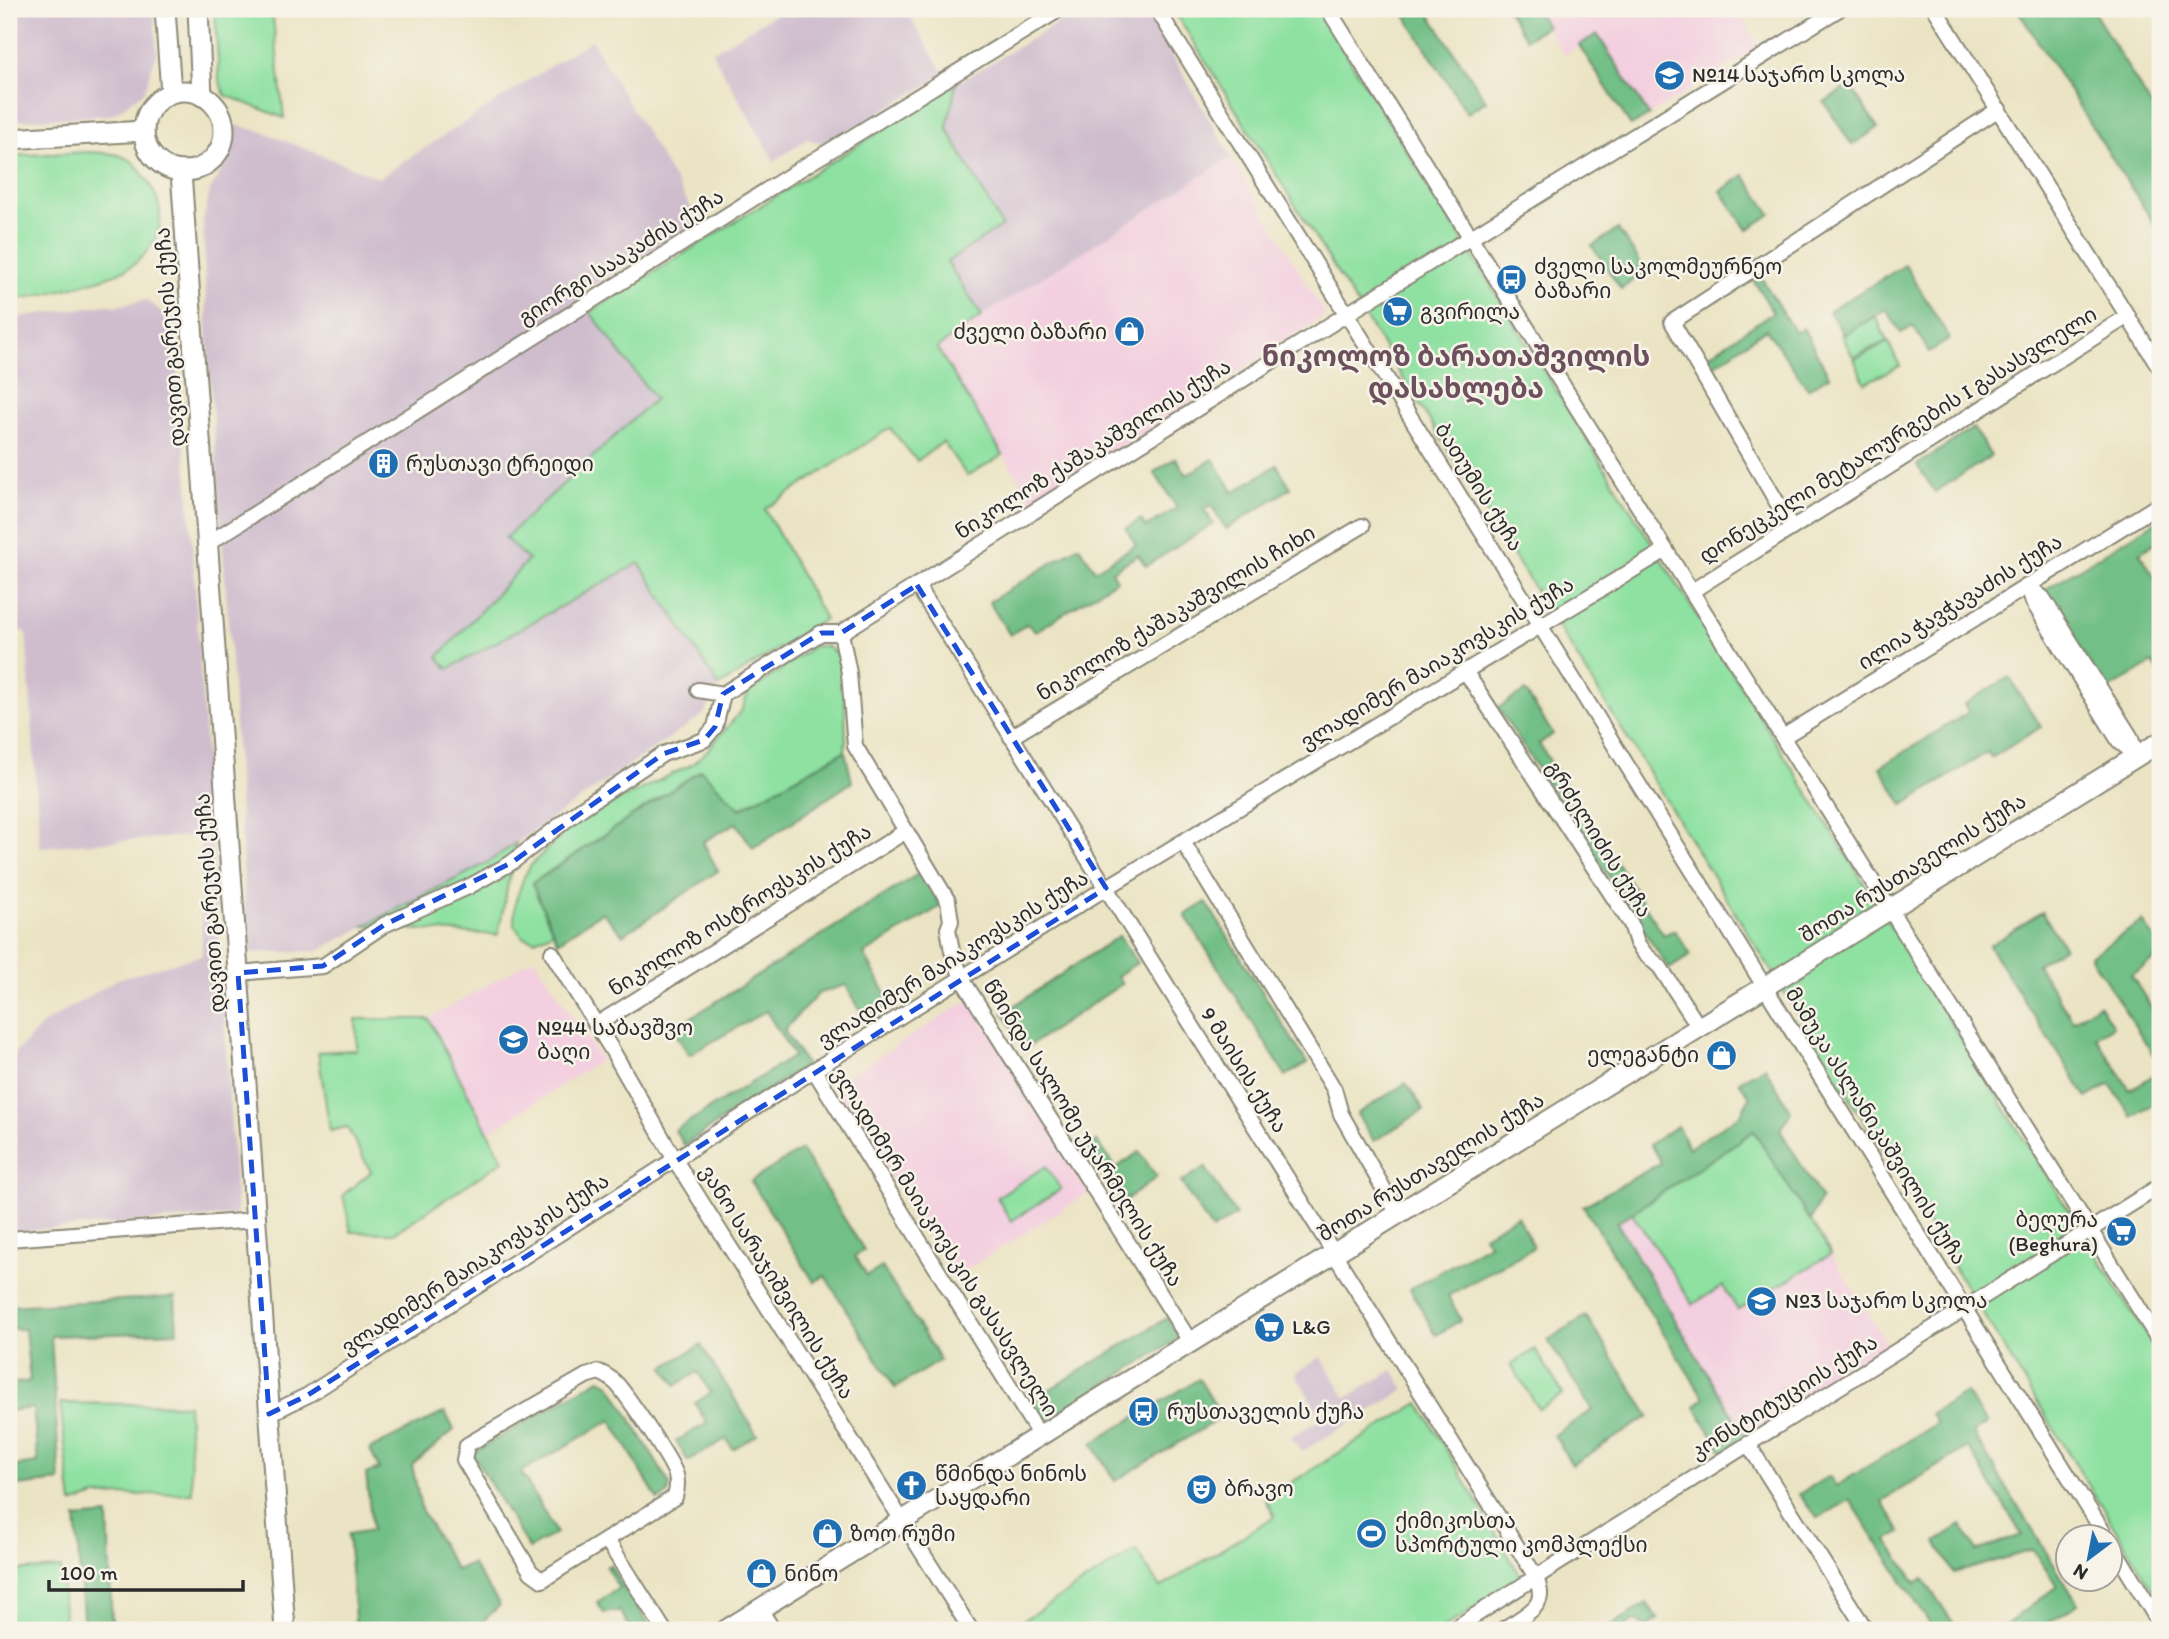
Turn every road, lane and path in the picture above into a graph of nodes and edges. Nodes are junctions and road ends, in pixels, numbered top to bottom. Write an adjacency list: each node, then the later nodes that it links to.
1 (165, 9): 8 (street)
2 (198, 9): 9 (street)
3 (1060, 9): 21 (street, გიორგი სააკაძის ქუჩა)
4 (1157, 9): 15 (street, ბათუმის ქუჩა)
5 (1328, 9): 14 (street)
6 (1839, 9): 14 (street, ნიკოლოზ ქაშაკაშვილის ქუჩა)
7 (1936, 9): 10 (street)
8 (171, 93): 9 (street); 11 (street)
9 (202, 96): 13 (street)
10 (1999, 109): 16 (street); 20 (street)
11 (144, 131): 12 (street); 13 (street)
12 (9, 139)
13 (181, 172): 21 (street, დავით გარეჯის ქუჩა)
14 (1471, 238): 15 (street, ნიკოლოზ ქაშაკაშვილის ქუჩა); 22 (street)
15 (1347, 314): 23 (street, ნიკოლოზ ქაშაკაშვილის ქუჩა); 26 (street, ბათუმის ქუჩა)
16 (2128, 316): 17 (street); 20 (street, დონეცკელი მეტალურგების I გასასვლელი)
17 (2160, 368)
18 (2160, 504): 24 (street, ილია ჭავჭავაძის ქუჩა)
19 (1362, 526): 31 (street, ნიკოლოზ ქაშაკაშვილის ჩიხი)
20 (1792, 528): 25 (street, დონეცკელი მეტალურგების I გასასვლელი)
21 (207, 544): 40 (street, დავით გარეჯის ქუჩა)
22 (1666, 550): 25 (street); 26 (street, ვლადიმერ მაიაკოვსკის ქუჩა)
23 (917, 585): 27 (street, ნიკოლოზ ქაშაკაშვილის ქუჩა); 31 (street, 9 მაისის ქუჩა)
24 (2028, 586): 32 (street, ილია ჭავჭავაძის ქუჩა); 34 (street)
25 (1692, 591): 32 (street)
26 (1540, 625): 28 (street, ვლადიმერ მაიაკოვსკის ქუჩა); 42 (street, ბათუმის ქუჩა)
27 (841, 633): 30 (street, ნიკოლოზ ქაშაკაშვილის ქუჩა); 35 (street, წმინდა სალომე უჯარმელის ქუჩა)
28 (1465, 671): 36 (street, ვლადიმერ მაიაკოვსკის ქუჩა); 44 (street, გრძელიძის ქუჩა)
29 (698, 690): 30 (street)
30 (723, 694): 40 (street)
31 (1011, 737): 37 (street, 9 მაისის ქუჩა)
32 (1783, 737): 38 (street)
33 (2160, 742): 34 (street, შოთა რუსთაველის ქუჩა)
34 (2137, 756): 38 (street, შოთა რუსთაველის ქუჩა)
35 (906, 831): 41 (street, წმინდა სალომე უჯარმელის ქუჩა); 43 (street, ნიკოლოზ ოსტროვსკის ქუჩა)
36 (1183, 842): 37 (street, ვლადიმერ მაიაკოვსკის ქუჩა); 48 (street)
37 (1106, 888): 41 (street, ვლადიმერ მაიაკოვსკის ქუჩა); 52 (street, 9 მაისის ქუჩა)
38 (1890, 909): 42 (street, შოთა რუსთაველის ქუჩა); 50 (street)
39 (552, 953): 43 (street, ვანო სარაჯიშვილის ქუჩა)
40 (238, 973): 49 (street, დავით გარეჯის ქუჩა)
41 (962, 979): 45 (street, ვლადიმერ მაიაკოვსკის ქუჩა); 55 (street, წმინდა სალომე უჯარმელის ქუჩა)
42 (1765, 987): 44 (street, შოთა რუსთაველის ქუჩა); 53 (street, მამუკა ასლანიკაშვილის ქუჩა)
43 (596, 1025): 46 (street, ვანო სარაჯიშვილის ქუჩა)
44 (1699, 1027): 48 (street, შოთა რუსთაველის ქუჩა)
45 (814, 1070): 46 (street, ვლადიმერ მაიაკოვსკის ქუჩა); 57 (street, ვლადიმერ მაიაკოვსკის გასასვლელი)
46 (675, 1160): 56 (street, ვლადიმერ მაიაკოვსკის ქუჩა); 59 (street, ვანო სარაჯიშვილის ქუჩა)
47 (2160, 1186): 50 (street, კონსტიტუციის ქუჩა)
48 (1398, 1214): 52 (street, შოთა რუსთაველის ქუჩა)
49 (256, 1220): 51 (street); 56 (street, დავით გარეჯის ქუჩა)
50 (2090, 1230): 53 (street, კონსტიტუციის ქუჩა); 54 (street)
51 (9, 1239)
52 (1334, 1254): 55 (street, შოთა რუსთაველის ქუჩა); 63 (street, 9 მაისის ქუჩა)
53 (1965, 1309): 58 (street, კონსტიტუციის ქუჩა); 60 (street, მამუკა ასლანიკაშვილის ქუჩა)
54 (2160, 1342)
55 (1191, 1343): 57 (street, შოთა რუსთაველის ქუჩა)
56 (269, 1414): 66 (street, დავით გარეჯის ქუჩა)
57 (1040, 1436): 59 (street, შოთა რუსთაველის ქუჩა)
58 (1748, 1444): 63 (street, კონსტიტუციის ქუჩა); 73 (street)
59 (904, 1520): 64 (street, შოთა რუსთაველის ქუჩა); 70 (street, ვანო სარაჯიშვილის ქუჩა)
60 (2098, 1524)
61 (607, 1540): 61 (street); 67 (street)
62 (2124, 1566): 65 (street, მამუკა ასლანიკაშვილის ქუჩა)
63 (1536, 1577): 71 (street, კონსტიტუციის ქუჩა); 72 (street)
64 (760, 1609): 68 (street, შოთა რუსთაველის ქუჩა); 69 (street)
65 (2160, 1624)
66 (285, 1630)
67 (664, 1630)
68 (726, 1630)
69 (774, 1630)
70 (971, 1630)
71 (1452, 1630)
72 (1502, 1630)
73 (1866, 1630)

